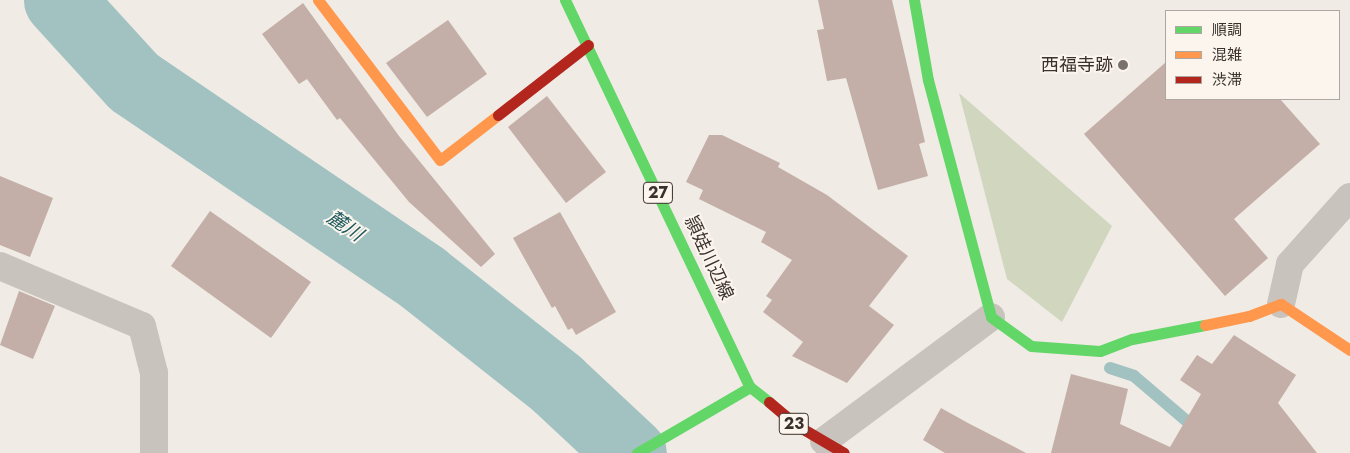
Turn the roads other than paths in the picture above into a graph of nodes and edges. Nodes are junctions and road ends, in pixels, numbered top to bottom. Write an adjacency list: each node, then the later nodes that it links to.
1 (318, 0): 4 (street)
2 (565, 0): 4 (street, 頴娃川辺線 / 27)
3 (914, 0): 8 (street)
4 (588, 45): 10 (street, 頴娃川辺線 / 27)
5 (1350, 197): 7 (street)
6 (0, 266): 12 (street)
7 (1281, 304): 8 (street); 9 (street)
8 (991, 317): 11 (street)
9 (1350, 350)
10 (750, 387): 11 (street, 23); 13 (street)
11 (834, 447)
12 (154, 453)
13 (637, 453)

